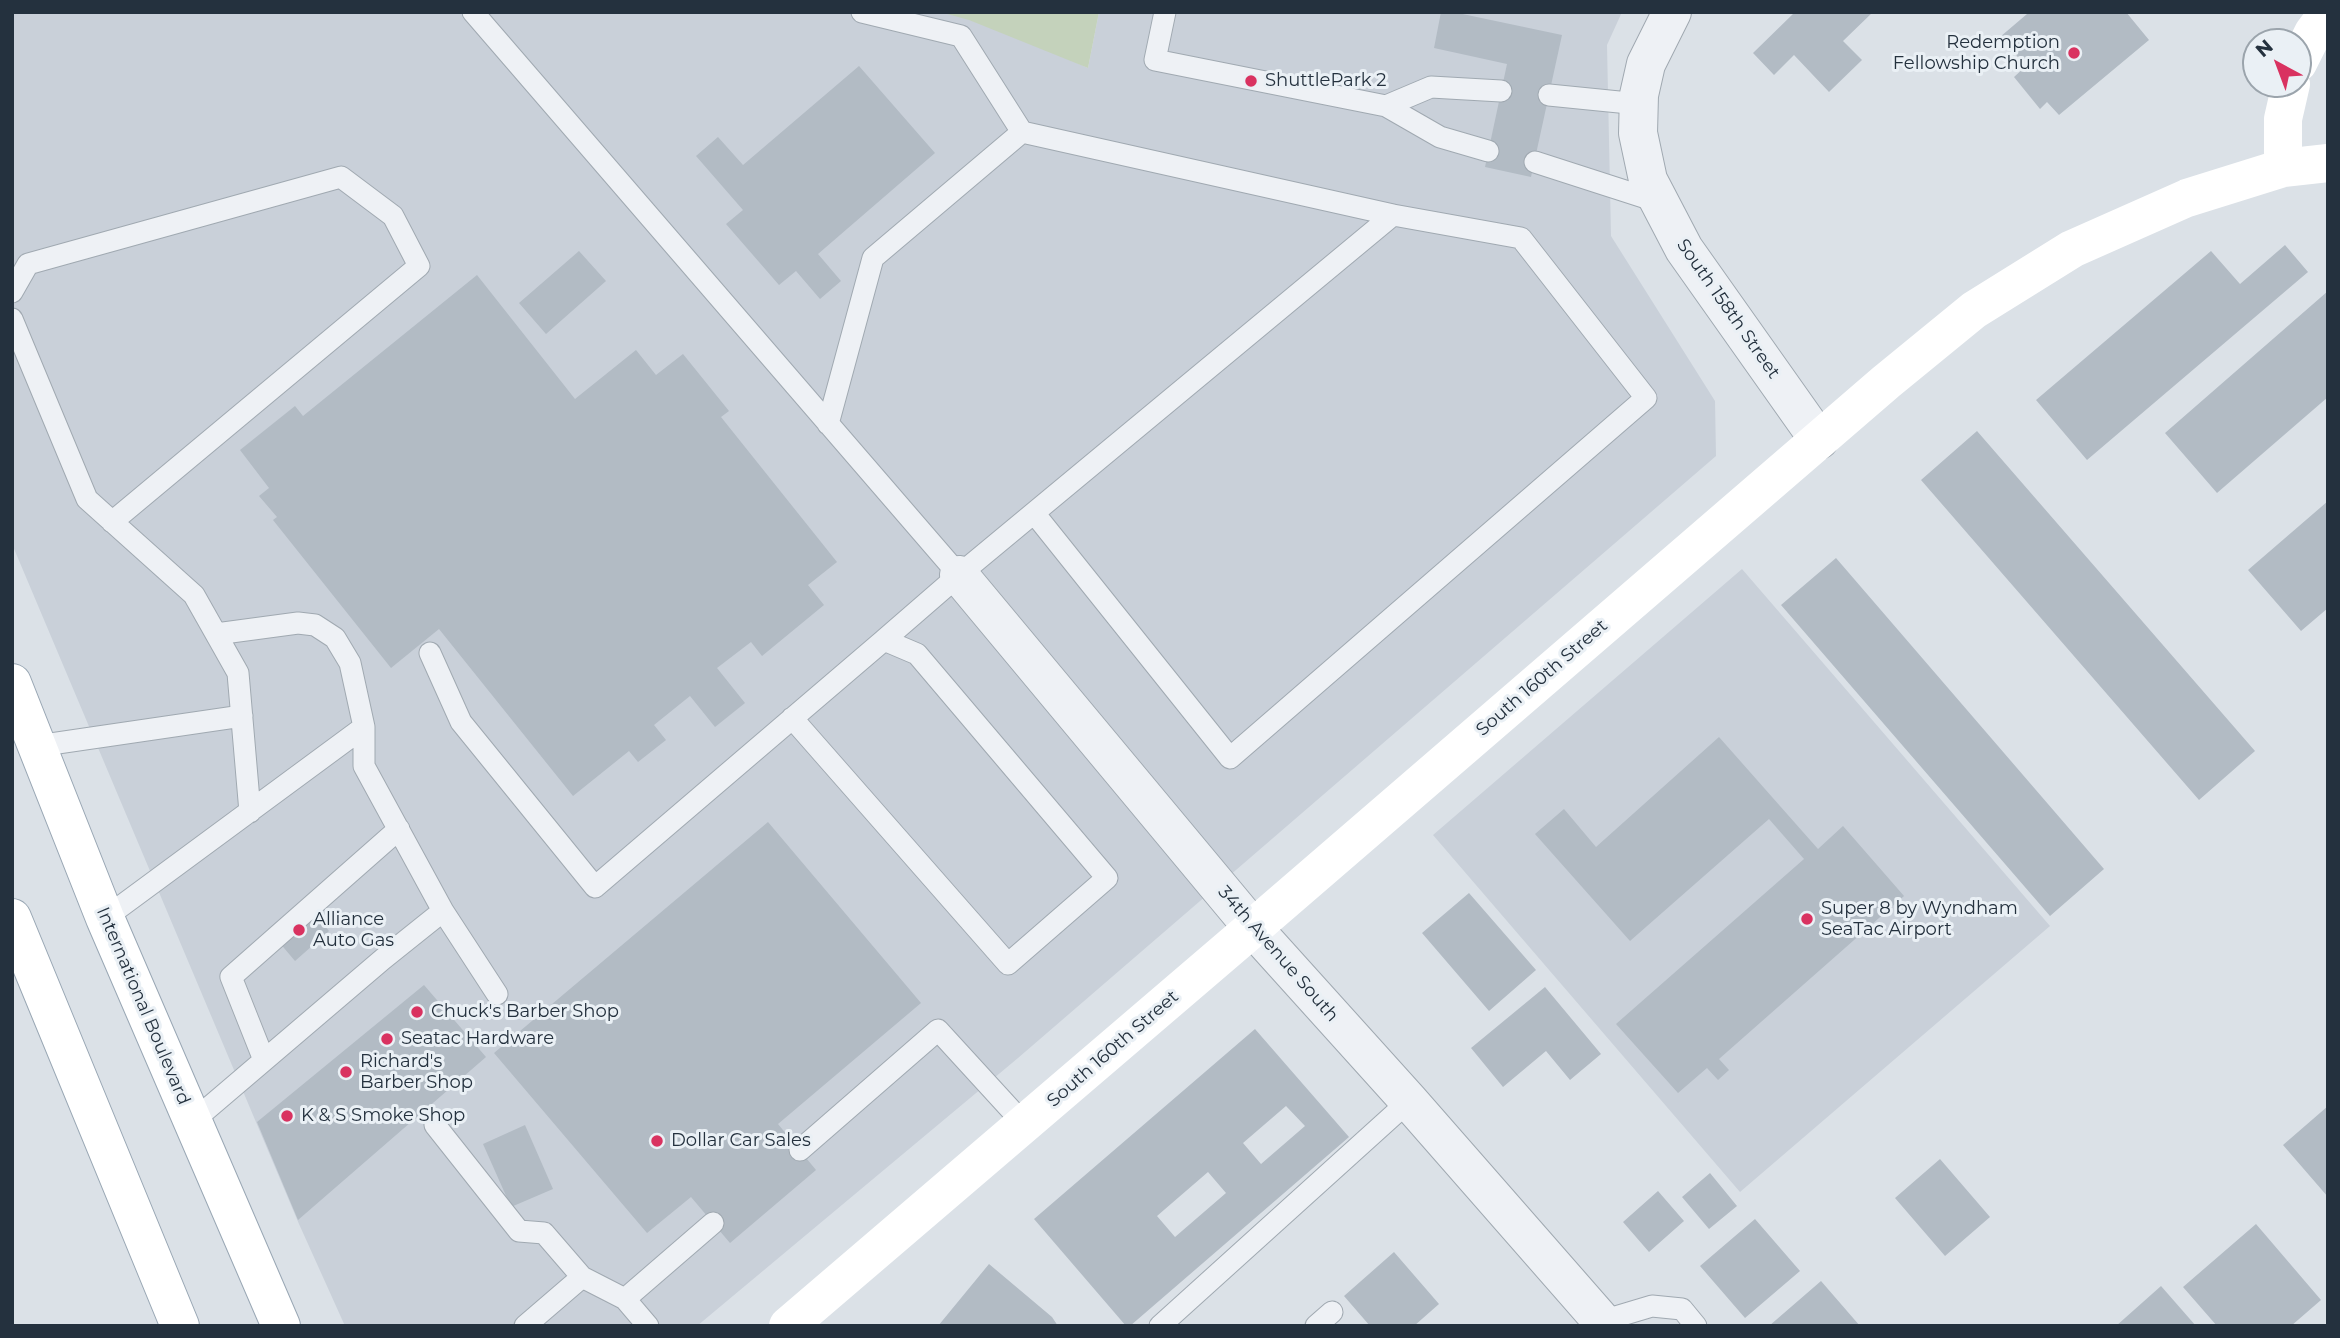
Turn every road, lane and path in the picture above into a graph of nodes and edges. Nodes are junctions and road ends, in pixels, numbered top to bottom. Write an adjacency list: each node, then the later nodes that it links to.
1 (473, 12): 21 (lane)
2 (862, 12): 12 (lane)
3 (1165, 12): 11 (lane)
4 (1672, 12): 10 (street, South 158th Street)
5 (2328, 13): 6 (main road)
6 (2312, 35)
7 (1502, 91): 11 (lane)
8 (1549, 95): 10 (lane)
9 (2288, 98): 16 (main road)
10 (1639, 104): 17 (street, South 158th Street)
11 (1387, 106): 13 (lane)
12 (1022, 132): 18 (lane); 21 (lane)
13 (1488, 151)
14 (1535, 162): 17 (lane)
15 (2328, 163): 16 (main road, South 160th Street)
16 (2283, 168): 22 (main road, South 160th Street)
17 (1659, 202): 22 (street, South 158th Street)
18 (1393, 215): 23 (lane); 23 (lane)
19 (12, 292): 24 (lane)
20 (12, 319): 24 (lane)
21 (828, 424): 25 (lane)
22 (1819, 440): 39 (main road, South 160th Street)
23 (1034, 513): 25 (lane)
24 (111, 522): 26 (lane)
25 (959, 575): 27 (lane); 39 (street, 34th Avenue South)
26 (216, 634): 30 (lane); 32 (lane)
27 (884, 640): 31 (lane); 31 (lane)
28 (430, 653): 31 (lane)
29 (12, 683): 33 (main road, International Boulevard)
30 (242, 716): 33 (lane); 34 (lane)
31 (792, 718)
32 (364, 727): 34 (lane); 35 (lane)
33 (37, 746): 38 (main road, International Boulevard)
34 (250, 812): 38 (lane)
35 (400, 829): 36 (lane); 41 (lane)
36 (443, 911): 40 (lane); 41 (lane)
37 (12, 918): 51 (main road)
38 (105, 918): 43 (main road, International Boulevard)
39 (1253, 928): 42 (street, 34th Avenue South); 44 (main road, South 160th Street)
40 (497, 994)
41 (264, 1060): 43 (lane)
42 (1409, 1101): 50 (street, 34th Avenue South); 56 (lane)
43 (193, 1121): 52 (main road, International Boulevard)
44 (1024, 1124): 46 (lane); 55 (main road, South 160th Street)
45 (435, 1125): 48 (lane)
46 (800, 1150)
47 (713, 1223): 49 (lane)
48 (582, 1277): 49 (lane); 53 (lane)
49 (625, 1299): 54 (lane)
50 (1602, 1324): 57 (lane)
51 (180, 1326)
52 (281, 1326)
53 (525, 1326)
54 (648, 1326)
55 (788, 1326)
56 (1160, 1326)
57 (1696, 1326)

